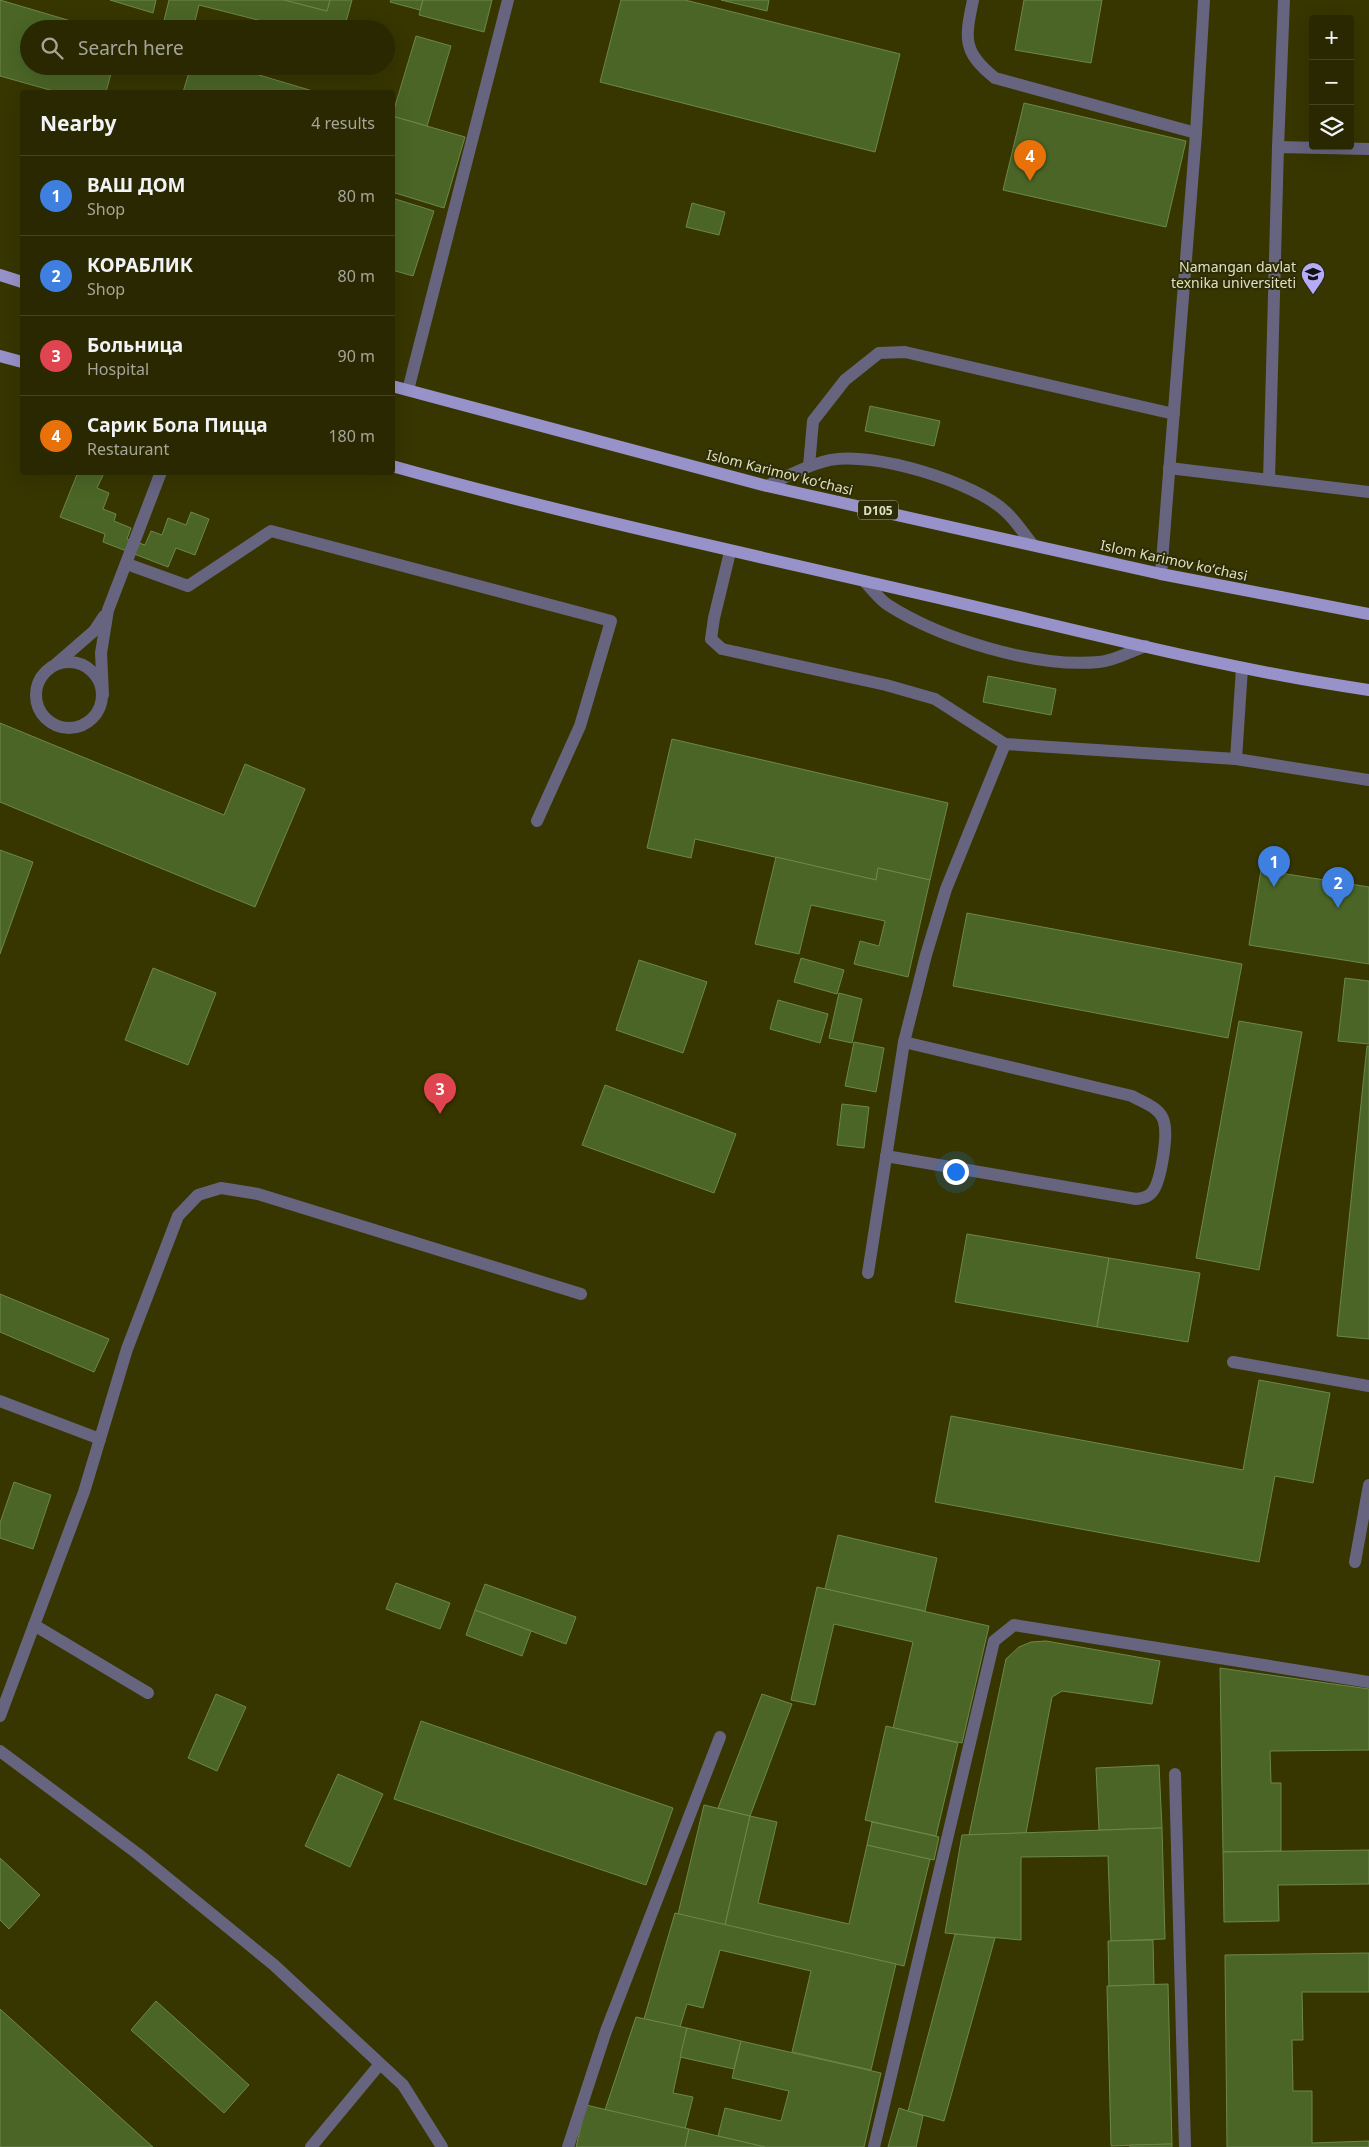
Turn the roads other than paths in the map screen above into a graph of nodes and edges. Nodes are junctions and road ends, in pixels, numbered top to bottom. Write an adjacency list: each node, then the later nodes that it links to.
1 (508, 0): 13 (street)
2 (973, 0): 5 (street)
3 (1204, 0): 5 (street)
4 (1284, 0): 6 (street)
5 (1196, 133): 14 (street)
6 (1278, 147): 7 (street); 19 (street)
7 (1369, 149)
8 (0, 275): 9 (main road)
9 (20, 281)
10 (0, 356): 11 (main road)
11 (20, 361)
12 (395, 387): 13 (main road, Islom Karimov koʻchasi / D105)
13 (408, 390): 20 (main road, Islom Karimov koʻchasi / D105)
14 (1174, 414): 15 (street); 17 (street)
15 (809, 466): 20 (street); 22 (street)
16 (395, 467): 23 (main road)
17 (1169, 468): 19 (street); 25 (street)
18 (160, 475): 24 (street)
19 (1268, 480): 21 (street)
20 (766, 486): 22 (main road, Islom Karimov koʻchasi / D105)
21 (1369, 492)
22 (1032, 545): 25 (main road, Islom Karimov koʻchasi / D105)
23 (730, 552): 26 (main road); 34 (street)
24 (127, 564): 27 (street); 37 (street)
25 (1161, 574): 28 (main road, Islom Karimov koʻchasi / D105)
26 (864, 581): 29 (main road); 29 (street)
27 (108, 610): 30 (street); 33 (street)
28 (1369, 614)
29 (1146, 646): 31 (main road)
30 (56, 664): 33 (street); 33 (street)
31 (1242, 668): 32 (main road); 35 (street)
32 (1369, 690)
33 (103, 695)
34 (1005, 744): 35 (street); 38 (street)
35 (1236, 759): 36 (street)
36 (1369, 780)
37 (537, 821)
38 (904, 1042): 39 (street); 39 (street)
39 (886, 1156): 40 (street)
40 (868, 1273)
41 (582, 1294): 45 (street)
42 (1233, 1362): 43 (street)
43 (1369, 1386)
44 (0, 1401): 45 (street)
45 (100, 1439): 48 (street)
46 (1369, 1485): 47 (street)
47 (1355, 1562)
48 (34, 1625): 50 (street); 51 (street)
49 (1369, 1682): 59 (street)
50 (148, 1693)
51 (0, 1716)
52 (720, 1737): 58 (street)
53 (0, 1751): 55 (street)
54 (1175, 1774): 60 (street)
55 (380, 2064): 56 (street); 57 (street)
56 (311, 2147)
57 (442, 2147)
58 (568, 2147)
59 (874, 2147)
60 (1185, 2147)

